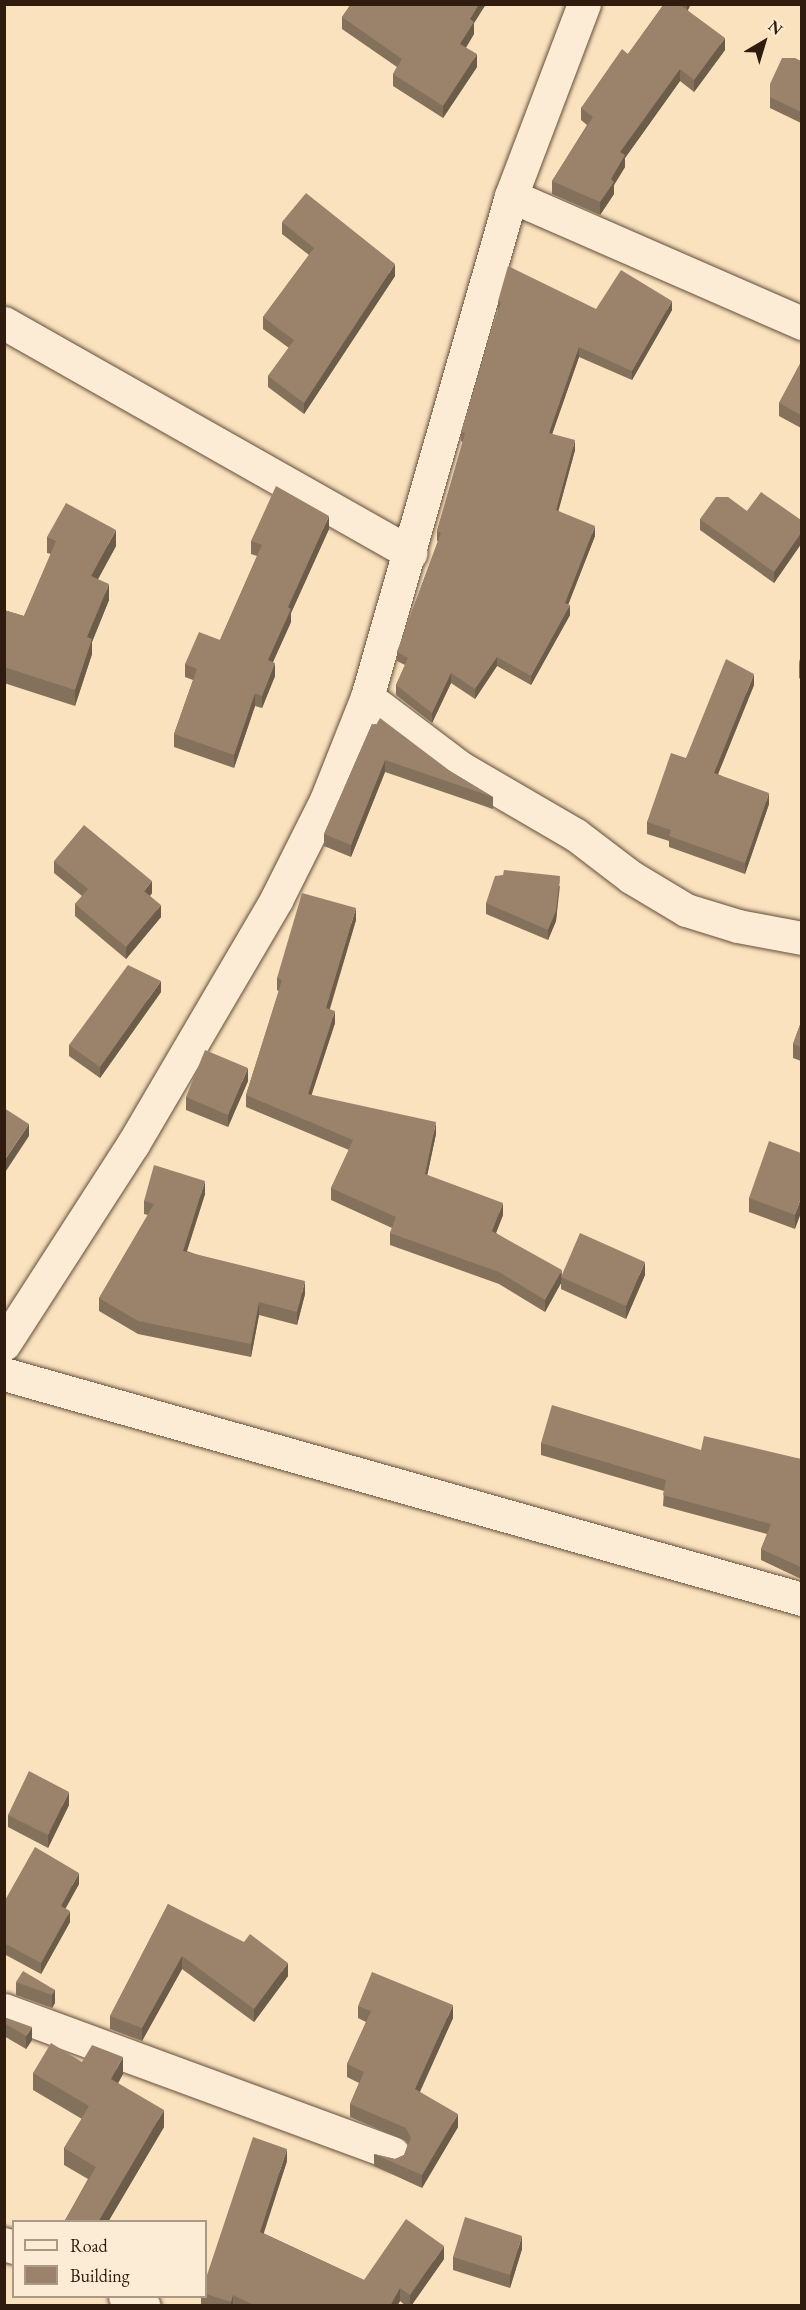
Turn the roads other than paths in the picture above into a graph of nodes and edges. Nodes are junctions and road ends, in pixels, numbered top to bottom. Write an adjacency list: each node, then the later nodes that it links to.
1 (584, 4): 2 (street)
2 (511, 196): 4 (street); 5 (street)
3 (4, 323): 5 (street)
4 (801, 323)
5 (410, 553): 6 (street)
6 (367, 697): 7 (street); 8 (street)
7 (801, 938)
8 (4, 1344)
9 (4, 1374): 10 (street)
10 (801, 1599)
11 (4, 2010): 12 (street)
12 (392, 2153)
13 (129, 2298): 14 (street)
14 (144, 2306)

